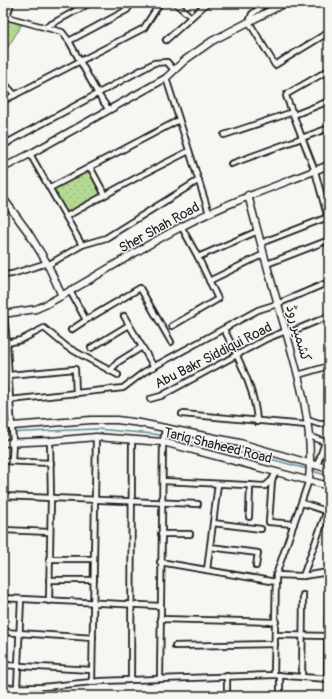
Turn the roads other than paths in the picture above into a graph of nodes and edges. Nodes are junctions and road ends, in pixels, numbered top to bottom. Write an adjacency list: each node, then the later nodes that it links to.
1 (11, 3): 13 (street)
2 (70, 3): 11 (street)
3 (90, 3): 11 (street)
4 (132, 3): 19 (street)
5 (160, 3): 20 (street)
6 (175, 3): 14 (street)
7 (207, 3): 14 (street)
8 (254, 3): 12 (street)
9 (266, 3): 12 (street)
10 (285, 3): 15 (main road)
11 (80, 9): 16 (street)
12 (259, 9): 15 (street)
13 (5, 16): 16 (street)
14 (191, 17): 18 (street)
15 (248, 22): 17 (street); 21 (main road)
16 (46, 27): 19 (street)
17 (329, 32)
18 (166, 40)
19 (69, 41): 20 (street)
20 (79, 61): 25 (street); 26 (street)
21 (174, 70): 23 (main road); 25 (street)
22 (329, 70): 30 (street)
23 (166, 78): 29 (main road); 31 (street)
24 (3, 82): 26 (street)
25 (98, 94): 29 (street); 36 (street)
26 (15, 95): 28 (street)
27 (329, 101): 30 (street)
28 (3, 102)
29 (109, 110): 39 (main road)
30 (293, 113): 34 (street); 35 (street)
31 (179, 120): 38 (street); 42 (street)
32 (329, 128): 35 (street)
33 (3, 134): 36 (street)
34 (224, 135)
35 (303, 139): 40 (street); 44 (street)
36 (8, 142): 37 (street)
37 (3, 145)
38 (189, 151): 45 (street); 47 (street)
39 (30, 154): 43 (main road); 46 (street)
40 (232, 164)
41 (329, 165): 44 (main road, Sher Shah Road)
42 (90, 167): 46 (street); 47 (street)
43 (3, 168)
44 (315, 171): 48 (main road, Sher Shah Road); 52 (street)
45 (198, 180): 50 (street); 57 (street)
46 (50, 188): 51 (street)
47 (104, 195): 51 (street)
48 (248, 195): 50 (main road, Sher Shah Road); 54 (main road, کشمیر روڈ)
49 (3, 198): 60 (main road)
50 (209, 213): 53 (main road, Sher Shah Road)
51 (66, 216): 57 (street)
52 (328, 219): 56 (street)
53 (181, 226): 59 (street); 65 (main road, Sher Shah Road)
54 (258, 231): 56 (main road, کشمیر روڈ); 59 (street)
55 (329, 240): 61 (street)
56 (261, 243): 58 (main road, کشمیر روڈ)
57 (82, 245): 60 (street)
58 (264, 254): 61 (main road, کشمیر روڈ); 63 (street)
59 (198, 257): 63 (street)
60 (47, 264): 62 (street); 66 (main road)
61 (267, 264): 67 (main road, کشمیر روڈ)
62 (3, 275)
63 (209, 281): 73 (street)
64 (329, 282): 67 (street)
65 (70, 291): 66 (main road, Sher Shah Road); 71 (street)
66 (62, 296): 68 (main road, Sher Shah Road)
67 (277, 304): 74 (street); 76 (main road, کشمیر روڈ)
68 (3, 314): 77 (street)
69 (124, 316): 72 (street)
70 (329, 316): 76 (street, Abu Bakr Siddiqui Road)
71 (86, 320): 75 (street); 78 (street)
72 (129, 325): 79 (street); 80 (street)
73 (172, 326)
74 (224, 329): 81 (street); 83 (street)
75 (71, 330)
76 (286, 332): 81 (street, Abu Bakr Siddiqui Road); 87 (main road, کشمیر روڈ)
77 (7, 342): 84 (street); 85 (street)
78 (171, 342)
79 (142, 347): 83 (street); 84 (street)
80 (91, 348)
81 (236, 354): 89 (street, Abu Bakr Siddiqui Road); 93 (street)
82 (329, 366): 87 (street)
83 (154, 367): 88 (street)
84 (110, 371): 86 (street)
85 (9, 375): 88 (street); 91 (street)
86 (118, 375)
87 (298, 375): 94 (main road, کشمیر روڈ)
88 (76, 394): 91 (street)
89 (150, 399)
90 (3, 400): 91 (street)
91 (10, 400): 97 (street)
92 (182, 414): 93 (street)
93 (257, 422): 94 (street)
94 (307, 423): 95 (street); 99 (main road, کشمیر روڈ)
95 (329, 424)
96 (3, 426): 97 (main road, Tariq Shaheed Road)
97 (12, 428): 98 (main road, Tariq Shaheed Road); 103 (street)
98 (165, 429): 101 (street); 110 (main road, Tariq Shaheed Road)
99 (309, 436): 106 (street); 110 (main road, کشمیر روڈ)
100 (96, 437): 102 (main road, Tariq Shaheed Road); 104 (main road, Tariq Shaheed Road); 122 (street)
101 (163, 439): 102 (main road, Tariq Shaheed Road); 113 (main road, Tariq Shaheed Road); 116 (street)
102 (132, 440): 123 (street)
103 (13, 441): 104 (main road, Tariq Shaheed Road); 105 (main road, Tariq Shaheed Road); 108 (street)
104 (50, 441): 109 (street)
105 (3, 442)
106 (327, 443): 111 (street)
107 (3, 461): 108 (street)
108 (12, 461): 109 (street)
109 (51, 463): 121 (street)
110 (310, 466): 111 (main road, Tariq Shaheed Road); 115 (main road, کشمیر روڈ)
111 (317, 466): 112 (main road, Tariq Shaheed Road)
112 (329, 469)
113 (276, 472): 114 (street); 115 (main road, Tariq Shaheed Road)
114 (272, 480): 118 (street); 131 (street)
115 (309, 480): 119 (main road, Tariq Shaheed Road); 125 (street)
116 (163, 481): 117 (street); 124 (street)
117 (218, 484): 118 (street); 130 (street)
118 (250, 485): 129 (street)
119 (329, 486)
120 (3, 496): 121 (street)
121 (51, 498): 122 (street); 134 (street)
122 (95, 499): 123 (street); 139 (street)
123 (132, 501): 124 (street); 155 (street)
124 (162, 503): 126 (street); 135 (street)
125 (302, 503): 128 (street); 131 (street)
126 (198, 504)
127 (329, 506): 128 (street)
128 (328, 512): 145 (street)
129 (248, 517)
130 (213, 523): 132 (street); 137 (street)
131 (294, 524): 144 (street)
132 (261, 529)
133 (3, 530): 134 (street)
134 (50, 532): 138 (street)
135 (161, 534): 136 (street); 140 (street)
136 (190, 534)
137 (210, 547): 141 (street); 142 (street)
138 (50, 559): 139 (street); 146 (street)
139 (94, 559): 147 (street)
140 (160, 562): 142 (street); 156 (street)
141 (256, 566)
142 (207, 570): 148 (street)
143 (329, 572): 145 (street)
144 (276, 576): 145 (street); 148 (street)
145 (303, 576)
146 (49, 580): 147 (street); 153 (street)
147 (94, 580): 154 (street)
148 (276, 582): 158 (street)
149 (328, 589): 163 (street)
150 (303, 595): 162 (street)
151 (3, 598): 152 (street)
152 (21, 599): 153 (street); 160 (street)
153 (49, 601): 154 (street)
154 (94, 603): 155 (street); 164 (street)
155 (131, 605): 156 (street); 176 (street)
156 (160, 606): 157 (street)
157 (160, 620): 158 (street); 174 (street)
158 (276, 622): 161 (street)
159 (3, 632): 160 (street)
160 (19, 633): 164 (street); 168 (street)
161 (276, 635): 162 (street); 165 (street)
162 (302, 636): 163 (street); 173 (street)
163 (328, 636): 175 (street)
164 (93, 638): 169 (street)
165 (275, 644): 166 (street); 170 (street)
166 (175, 646)
167 (3, 666): 168 (street)
168 (18, 666): 169 (street); 178 (street)
169 (92, 670): 177 (street)
170 (274, 675): 171 (street); 172 (street)
171 (280, 675): 173 (street); 181 (street)
172 (227, 676): 174 (street); 180 (street)
173 (302, 677): 175 (street)
174 (160, 679): 176 (street)
175 (328, 679)
176 (131, 680): 177 (street)
177 (92, 682): 178 (street)
178 (17, 687): 179 (street)
179 (3, 688)
180 (227, 696)
181 (280, 696)

